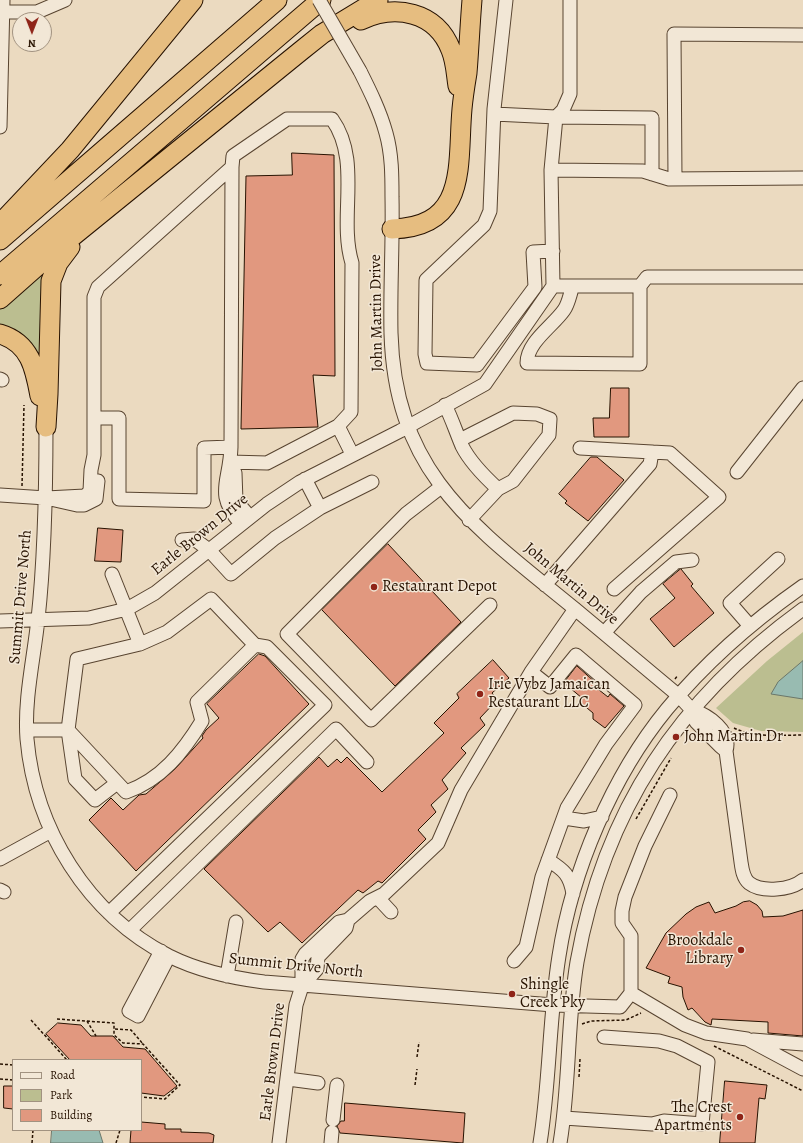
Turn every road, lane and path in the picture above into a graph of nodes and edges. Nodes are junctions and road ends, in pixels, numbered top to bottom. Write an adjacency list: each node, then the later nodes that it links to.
1 (65, 0): 10 (street)
2 (193, 0): 24 (highway)
3 (277, 0): 26 (highway)
4 (320, 0): 25 (street, John Martin Drive, bridge); 28 (highway)
5 (335, 0): 17 (highway)
6 (378, 0): 12 (highway)
7 (472, 0): 13 (highway)
8 (506, 0): 14 (street)
9 (570, 0): 15 (street)
10 (2, 8): 16 (street)
11 (803, 35): 22 (street)
12 (302, 50): 13 (highway); 17 (highway)
13 (462, 107): 25 (highway)
14 (494, 114): 15 (street); 27 (street)
15 (556, 117): 19 (street); 20 (street)
16 (0, 120)
17 (204, 130): 23 (highway)
18 (232, 167): 40 (street); 41 (street); 45 (street)
19 (551, 170): 20 (street); 27 (street)
20 (652, 174): 22 (street)
21 (803, 178): 22 (street)
22 (675, 179)
23 (98, 216): 33 (highway); 43 (highway)
24 (0, 224)
25 (392, 229): 42 (street, John Martin Drive)
26 (0, 240)
27 (552, 251): 30 (street)
28 (0, 275)
29 (803, 278): 32 (street)
30 (553, 286): 31 (street); 34 (street, Earle Brown Drive)
31 (573, 286): 32 (street); 36 (street)
32 (640, 286): 36 (street)
33 (0, 299)
34 (522, 331): 36 (street); 39 (street, Earle Brown Drive)
35 (0, 334): 43 (highway)
36 (537, 340)
37 (803, 388): 50 (street)
38 (24, 405): 56 (path)
39 (445, 406): 42 (street, Earle Brown Drive); 44 (street)
40 (94, 418): 45 (street); 57 (street)
41 (338, 426): 48 (street); 49 (street)
42 (407, 426): 48 (street, Earle Brown Drive); 53 (street, John Martin Drive)
43 (46, 428): 57 (street, Summit Drive North)
44 (460, 440): 54 (street); 54 (street)
45 (231, 447): 49 (street)
46 (580, 448): 47 (street)
47 (652, 452): 66 (street); 68 (street)
48 (352, 454): 51 (street, Earle Brown Drive)
49 (230, 462): 60 (street)
50 (737, 472)
51 (305, 479): 58 (street); 60 (street, Earle Brown Drive)
52 (372, 482): 58 (street)
53 (441, 487): 59 (street, John Martin Drive); 69 (street)
54 (498, 489): 59 (street)
55 (0, 495): 56 (street)
56 (22, 495): 57 (street)
57 (46, 498): 73 (street, Summit Drive North)
58 (320, 508): 62 (street)
59 (469, 520): 66 (street, John Martin Drive)
60 (246, 521): 62 (street, Earle Brown Drive)
61 (182, 540): 62 (street)
62 (209, 550): 70 (street, Earle Brown Drive)
63 (778, 559): 75 (street)
64 (692, 560): 76 (street)
65 (112, 574): 70 (street)
66 (545, 585): 71 (street, John Martin Drive)
67 (803, 586): 75 (street)
68 (614, 589)
69 (490, 605)
70 (127, 609): 73 (street, Earle Brown Drive); 77 (street)
71 (575, 609): 76 (street, John Martin Drive); 79 (street, Earle Brown Drive)
72 (803, 609): 81 (street)
73 (38, 620): 74 (street, Earle Brown Drive); 83 (street, Summit Drive North)
74 (0, 621)
75 (750, 626): 80 (street)
76 (604, 633): 80 (street, John Martin Drive)
77 (140, 644): 78 (street); 84 (street)
78 (255, 645): 88 (street); 99 (street)
79 (531, 672): 91 (street); 98 (street, Earle Brown Drive)
80 (679, 696): 81 (street, John Martin Drive); 90 (street)
81 (692, 710): 96 (street); 109 (street)
82 (729, 725): 85 (path)
83 (27, 730): 84 (street); 93 (street, Summit Drive North)
84 (68, 730): 88 (street); 88 (street)
85 (803, 735)
86 (672, 757): 92 (path)
87 (367, 762): 102 (street)
88 (117, 783)
89 (670, 795): 107 (street)
90 (602, 817): 91 (street); 97 (street)
91 (564, 818): 95 (street)
92 (633, 824)
93 (51, 831): 94 (street); 99 (street, Summit Drive North)
94 (0, 859)
95 (548, 860): 97 (street); 104 (street)
96 (803, 880)
97 (573, 894): 108 (street)
98 (378, 898): 100 (street); 106 (street, Earle Brown Drive)
99 (109, 912): 102 (street, Summit Drive North)
100 (391, 912)
101 (236, 922): 105 (street)
102 (130, 930): 103 (street, Summit Drive North)
103 (165, 953): 105 (street, Summit Drive North); 110 (street)
104 (514, 960)
105 (227, 976): 106 (street, Summit Drive North)
106 (302, 986): 108 (street, Summit Drive North); 132 (street, Earle Brown Drive)
107 (631, 993): 109 (street, Summit Drive North); 115 (street)
108 (552, 1005): 109 (street, Summit Drive North); 146 (street)
109 (577, 1006): 114 (path); 139 (street)
110 (134, 1014)
111 (31, 1020): 126 (path)
112 (57, 1020): 113 (path)
113 (87, 1021): 116 (path); 117 (path)
114 (582, 1024)
115 (686, 1026): 119 (street); 123 (street)
116 (114, 1029): 121 (path); 121 (path)
117 (96, 1036)
118 (604, 1037): 123 (street)
119 (746, 1039): 122 (street); 130 (street)
120 (419, 1042): 125 (path)
121 (143, 1044): 138 (path)
122 (803, 1044)
123 (677, 1046): 139 (street)
124 (581, 1052): 134 (path)
125 (418, 1057)
126 (66, 1059)
127 (0, 1064): 128 (path)
128 (12, 1065)
129 (417, 1069): 137 (path)
130 (803, 1069)
131 (0, 1079): 133 (path)
132 (288, 1079): 135 (street); 145 (street, Earle Brown Drive)
133 (12, 1080)
134 (578, 1081)
135 (318, 1083)
136 (337, 1085): 142 (street)
137 (415, 1085)
138 (142, 1097)
139 (564, 1118): 147 (street)
140 (33, 1131): 143 (path)
141 (120, 1131): 144 (path)
142 (332, 1132)
143 (32, 1143)
144 (116, 1143)
145 (279, 1143)
146 (540, 1143)
147 (560, 1143)

